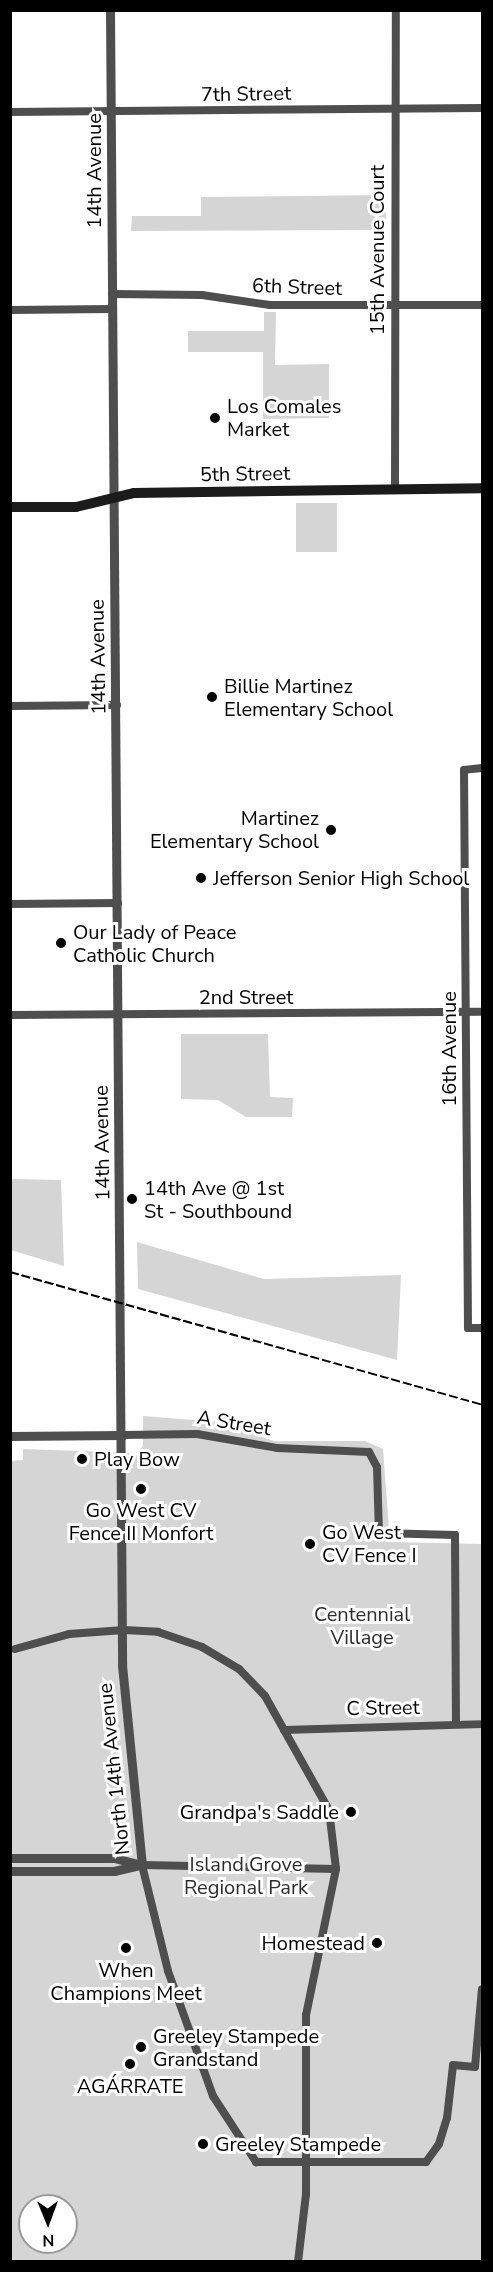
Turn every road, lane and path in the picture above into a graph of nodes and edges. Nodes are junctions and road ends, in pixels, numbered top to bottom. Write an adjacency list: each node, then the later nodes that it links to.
1 (110, 10): 6 (street, 14th Avenue)
2 (396, 10): 4 (street, 15th Avenue Court)
3 (483, 108): 4 (street, 7th Street)
4 (396, 109): 6 (street, 7th Street); 8 (street, 15th Avenue Court)
5 (10, 112): 6 (street, 7th Street)
6 (111, 112): 7 (street, 14th Avenue)
7 (112, 294): 8 (street, 6th Street); 10 (street, 14th Avenue)
8 (395, 304): 9 (street, 6th Street); 13 (street, 15th Avenue Court)
9 (483, 305)
10 (112, 309): 11 (street); 14 (street, 14th Avenue)
11 (10, 310)
12 (483, 488): 13 (main road, 5th Street)
13 (395, 490): 14 (main road, 5th Street)
14 (115, 496): 15 (main road, 5th Street); 16 (street, 14th Avenue)
15 (10, 507)
16 (117, 705): 17 (street); 20 (street, 14th Avenue)
17 (10, 706)
18 (483, 768): 21 (street, 16th Avenue)
19 (10, 903): 20 (street)
20 (118, 903): 23 (street, 14th Avenue)
21 (465, 1012): 22 (street, 2nd Street); 23 (street, 2nd Street); 26 (street, 16th Avenue)
22 (483, 1012)
23 (119, 1014): 24 (street, 2nd Street); 25 (street, 14th Avenue)
24 (10, 1015)
25 (122, 1302): 27 (street, North 14th Avenue)
26 (483, 1328)
27 (123, 1435): 28 (street, A Street); 29 (street, North 14th Avenue); 31 (street, A Street)
28 (10, 1436)
29 (124, 1630): 30 (street); 33 (street); 35 (street, North 14th Avenue)
30 (15, 1650)
31 (456, 1724): 32 (street, C Street); 33 (street, C Street)
32 (483, 1724)
33 (284, 1730): 36 (street)
34 (10, 1858): 35 (street)
35 (142, 1865): 36 (street); 37 (street); 39 (street, North 14th Avenue)
36 (336, 1869): 39 (street)
37 (10, 1871)
38 (483, 1989): 39 (street, North 14th Avenue)
39 (302, 2165): 40 (street)
40 (298, 2262)

